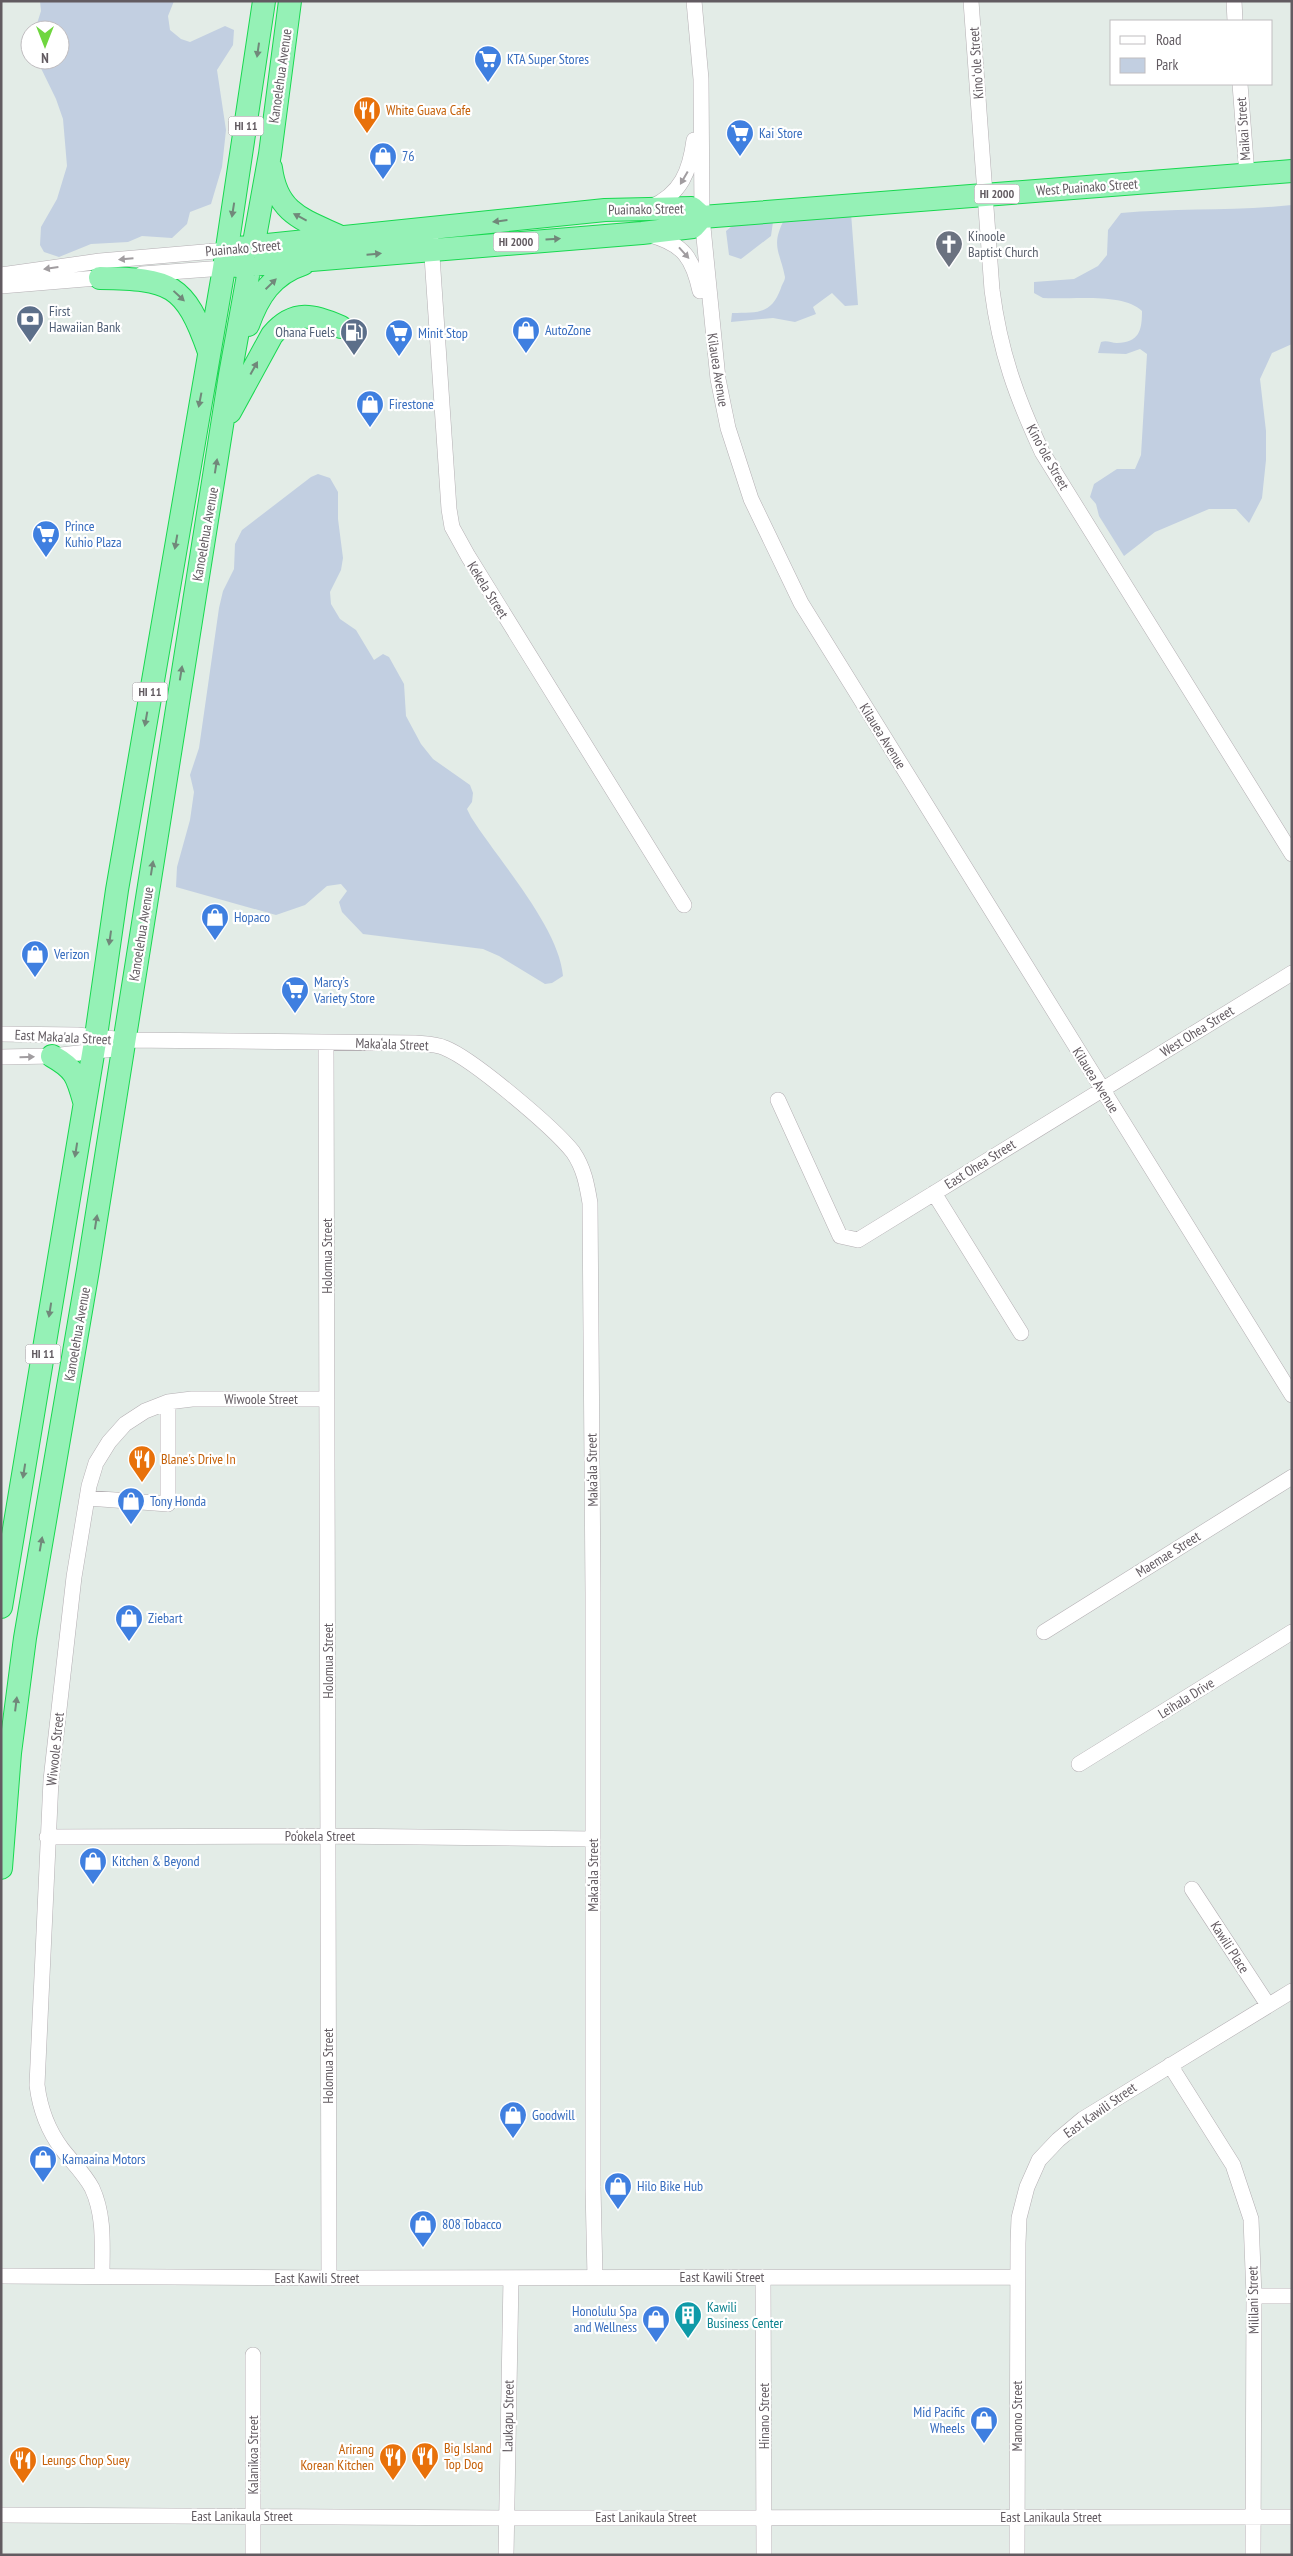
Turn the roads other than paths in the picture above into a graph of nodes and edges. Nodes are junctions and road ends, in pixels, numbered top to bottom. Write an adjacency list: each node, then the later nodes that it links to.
1 (264, 1): 20 (highway, Kanoelehua Avenue / HI 11, one-way to 20)
2 (290, 1): 9 (highway, Kanoelehua Avenue / HI 11)
3 (694, 1): 7 (street, Kilauea Avenue)
4 (971, 1): 12 (street, Kinoʻole Street)
5 (1234, 1): 6 (street)
6 (1236, 20)
7 (701, 79): 13 (street, one-way to 13); 14 (street, Kilauea Avenue)
8 (1240, 85): 11 (street, Maikai Street)
9 (270, 154): 16 (highway, one-way to 9); 18 (highway, Kanoelehua Avenue / HI 11)
10 (1292, 171): 11 (highway, West Puainako Street / HI 2000)
11 (1247, 175): 12 (highway, West Puainako Street / HI 2000)
12 (985, 195): 14 (highway, West Puainako Street / HI 2000); 29 (street, Kinoʻole Street)
13 (642, 209): 14 (highway, Puainako Street / HI 2000); 17 (highway, Puainako Street / HI 2000, one-way to 17)
14 (702, 217): 15 (highway, Puainako Street / HI 2000); 25 (street, Kilauea Avenue)
15 (642, 233): 17 (highway, Puainako Street / HI 2000, one-way to 15); 25 (street, one-way to 25)
16 (344, 238): 17 (highway, Puainako Street / HI 2000); 18 (highway, Puainako Street / HI 2000)
17 (431, 239): 19 (highway, Puainako Street / HI 2000, one-way to 17); 30 (street, Kekela Street)
18 (251, 256): 19 (highway, Puainako Street / HI 2000); 20 (highway, Puainako Street / HI 2000); 27 (highway, Kanoelehua Avenue / HI 11)
19 (325, 258): 27 (highway, one-way to 19)
20 (225, 259): 21 (street, Puainako Street, one-way to 21); 22 (street, Puainako Street); 26 (highway, Kanoelehua Avenue / HI 11)
21 (1, 275)
22 (100, 278): 23 (street, Puainako Street); 26 (highway, one-way to 26)
23 (1, 286)
24 (341, 327): 28 (highway, one-way to 24)
25 (714, 350): 38 (street, Kilauea Avenue)
26 (210, 352): 34 (highway, Kanoelehua Avenue / HI 11, one-way to 34)
27 (230, 376): 28 (highway, Kanoelehua Avenue / HI 11)
28 (222, 426): 35 (highway, Kanoelehua Avenue / HI 11, one-way to 28)
29 (1292, 854)
30 (684, 906)
31 (1292, 972): 38 (street, West Ohea Street)
32 (1, 1034): 34 (street, East Maka'ala Street)
33 (326, 1043): 35 (street, Maka‘ala Street); 44 (street, Holomua Street); 55 (street, Maka‘ala Street)
34 (95, 1044): 35 (street, Maka‘ala Street); 36 (street); 40 (highway, Kanoelehua Avenue / HI 11)
35 (124, 1044): 51 (highway, Kanoelehua Avenue / HI 11, one-way to 35)
36 (52, 1056): 37 (street, one-way to 36); 40 (highway)
37 (1, 1057)
38 (1101, 1089): 41 (street, East Ohea Street); 43 (street, Kilauea Avenue)
39 (778, 1100): 41 (street, East Ohea Street)
40 (84, 1102): 48 (highway, Kanoelehua Avenue / HI 11, one-way to 48)
41 (934, 1193): 42 (street)
42 (1021, 1333)
43 (1292, 1395)
44 (327, 1398): 45 (street, Wiwoole Street); 53 (street, Holomua Street)
45 (168, 1402): 47 (street, Wiwoole Street); 47 (street)
46 (1292, 1477): 49 (street, Maemae Street)
47 (88, 1498): 54 (street, Wiwoole Street)
48 (1, 1607)
49 (1044, 1632)
50 (1292, 1632): 52 (street, Leihala Drive)
51 (6, 1753): 56 (highway, Kanoelehua Avenue / HI 11)
52 (1079, 1764)
53 (329, 1836): 54 (street, Po‘okela Street); 55 (street, Po‘okela Street); 66 (street, Holomua Street)
54 (47, 1837): 62 (street, Wiwoole Street)
55 (593, 1840): 63 (street, Maka‘ala Street)
56 (1, 1868)
57 (1192, 1888): 59 (street, Kawili Place)
58 (1292, 1991): 59 (street, East Kawili Street)
59 (1268, 2005): 60 (street, East Kawili Street)
60 (1170, 2065): 65 (street, East Kawili Street); 68 (street, Mililani Street)
61 (1, 2276): 62 (street, East Kawili Street)
62 (102, 2276): 66 (street, East Kawili Street)
63 (595, 2277): 64 (street, East Kawili Street); 67 (street, East Kawili Street)
64 (763, 2277): 65 (street, East Kawili Street); 73 (street, Hinano Street)
65 (1017, 2277): 74 (street, Manono Street)
66 (329, 2278): 67 (street, East Kawili Street)
67 (511, 2278): 76 (street, Laukapu Street)
68 (1254, 2296): 69 (street); 77 (street, Mililani Street)
69 (1292, 2296)
70 (254, 2355): 72 (street, Kalanikoa Street)
71 (1, 2515): 72 (street, East Lanikaula Street)
72 (254, 2516): 76 (street, East Lanikaula Street); 78 (street, Kalanikoa Street)
73 (764, 2516): 74 (street, East Lanikaula Street); 76 (street, East Lanikaula Street); 80 (street, Hinano Street)
74 (1017, 2516): 77 (street, East Lanikaula Street); 81 (street, Manono Street)
75 (1292, 2517): 77 (street, East Lanikaula Street)
76 (506, 2518): 79 (street, Laukapu Street)
77 (1252, 2518): 82 (street, Mililani Street)
78 (253, 2555)
79 (506, 2555)
80 (764, 2555)
81 (1017, 2555)
82 (1253, 2555)

